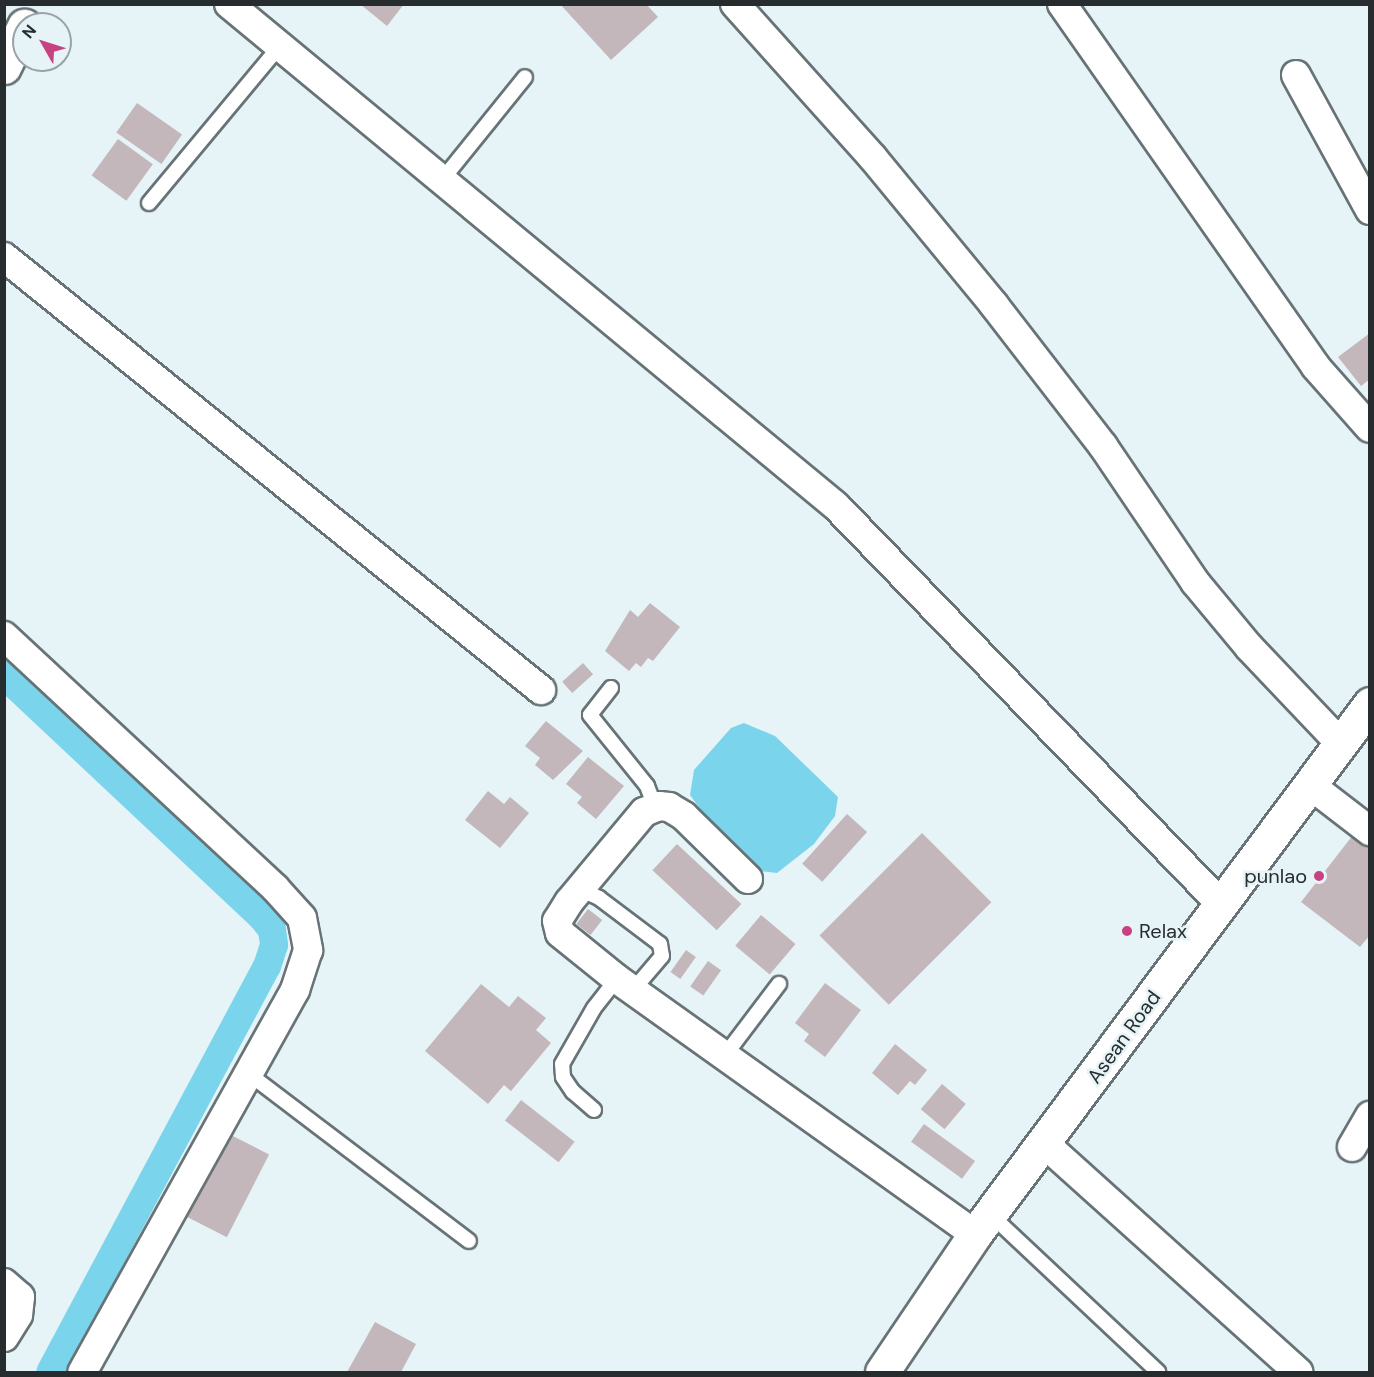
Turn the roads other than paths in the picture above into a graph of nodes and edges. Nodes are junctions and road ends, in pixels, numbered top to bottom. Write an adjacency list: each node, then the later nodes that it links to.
1 (229, 4): 4 (street)
2 (735, 4): 18 (street)
3 (1062, 4): 13 (street)
4 (280, 46): 9 (street); 10 (lane)
5 (12, 50): 6 (main road)
6 (4, 67)
7 (1296, 75): 11 (street)
8 (525, 77): 9 (lane)
9 (442, 180): 24 (street)
10 (149, 203)
11 (1370, 210)
12 (4, 257): 16 (street)
13 (1370, 428)
14 (4, 636): 28 (street)
15 (611, 688): 20 (lane)
16 (541, 690)
17 (1370, 704): 18 (main road, Asean Road)
18 (1341, 743): 19 (main road, Asean Road)
19 (1310, 785): 21 (street); 24 (main road, Asean Road)
20 (655, 807): 22 (street); 23 (street)
21 (1370, 831)
22 (748, 879)
23 (579, 889): 26 (street); 26 (lane)
24 (1221, 904): 31 (main road, Asean Road)
25 (779, 984): 27 (lane)
26 (625, 985): 27 (street); 29 (lane)
27 (726, 1054): 33 (street)
28 (249, 1074): 34 (lane); 37 (street)
29 (594, 1110)
30 (1370, 1116): 32 (street)
31 (1045, 1144): 33 (main road, Asean Road); 40 (street)
32 (1352, 1147)
33 (983, 1224): 38 (main road, Asean Road); 39 (lane)
34 (469, 1241)
35 (4, 1283): 36 (street)
36 (4, 1337)
37 (82, 1372)
38 (882, 1372)
39 (1158, 1372)
40 (1298, 1372)

